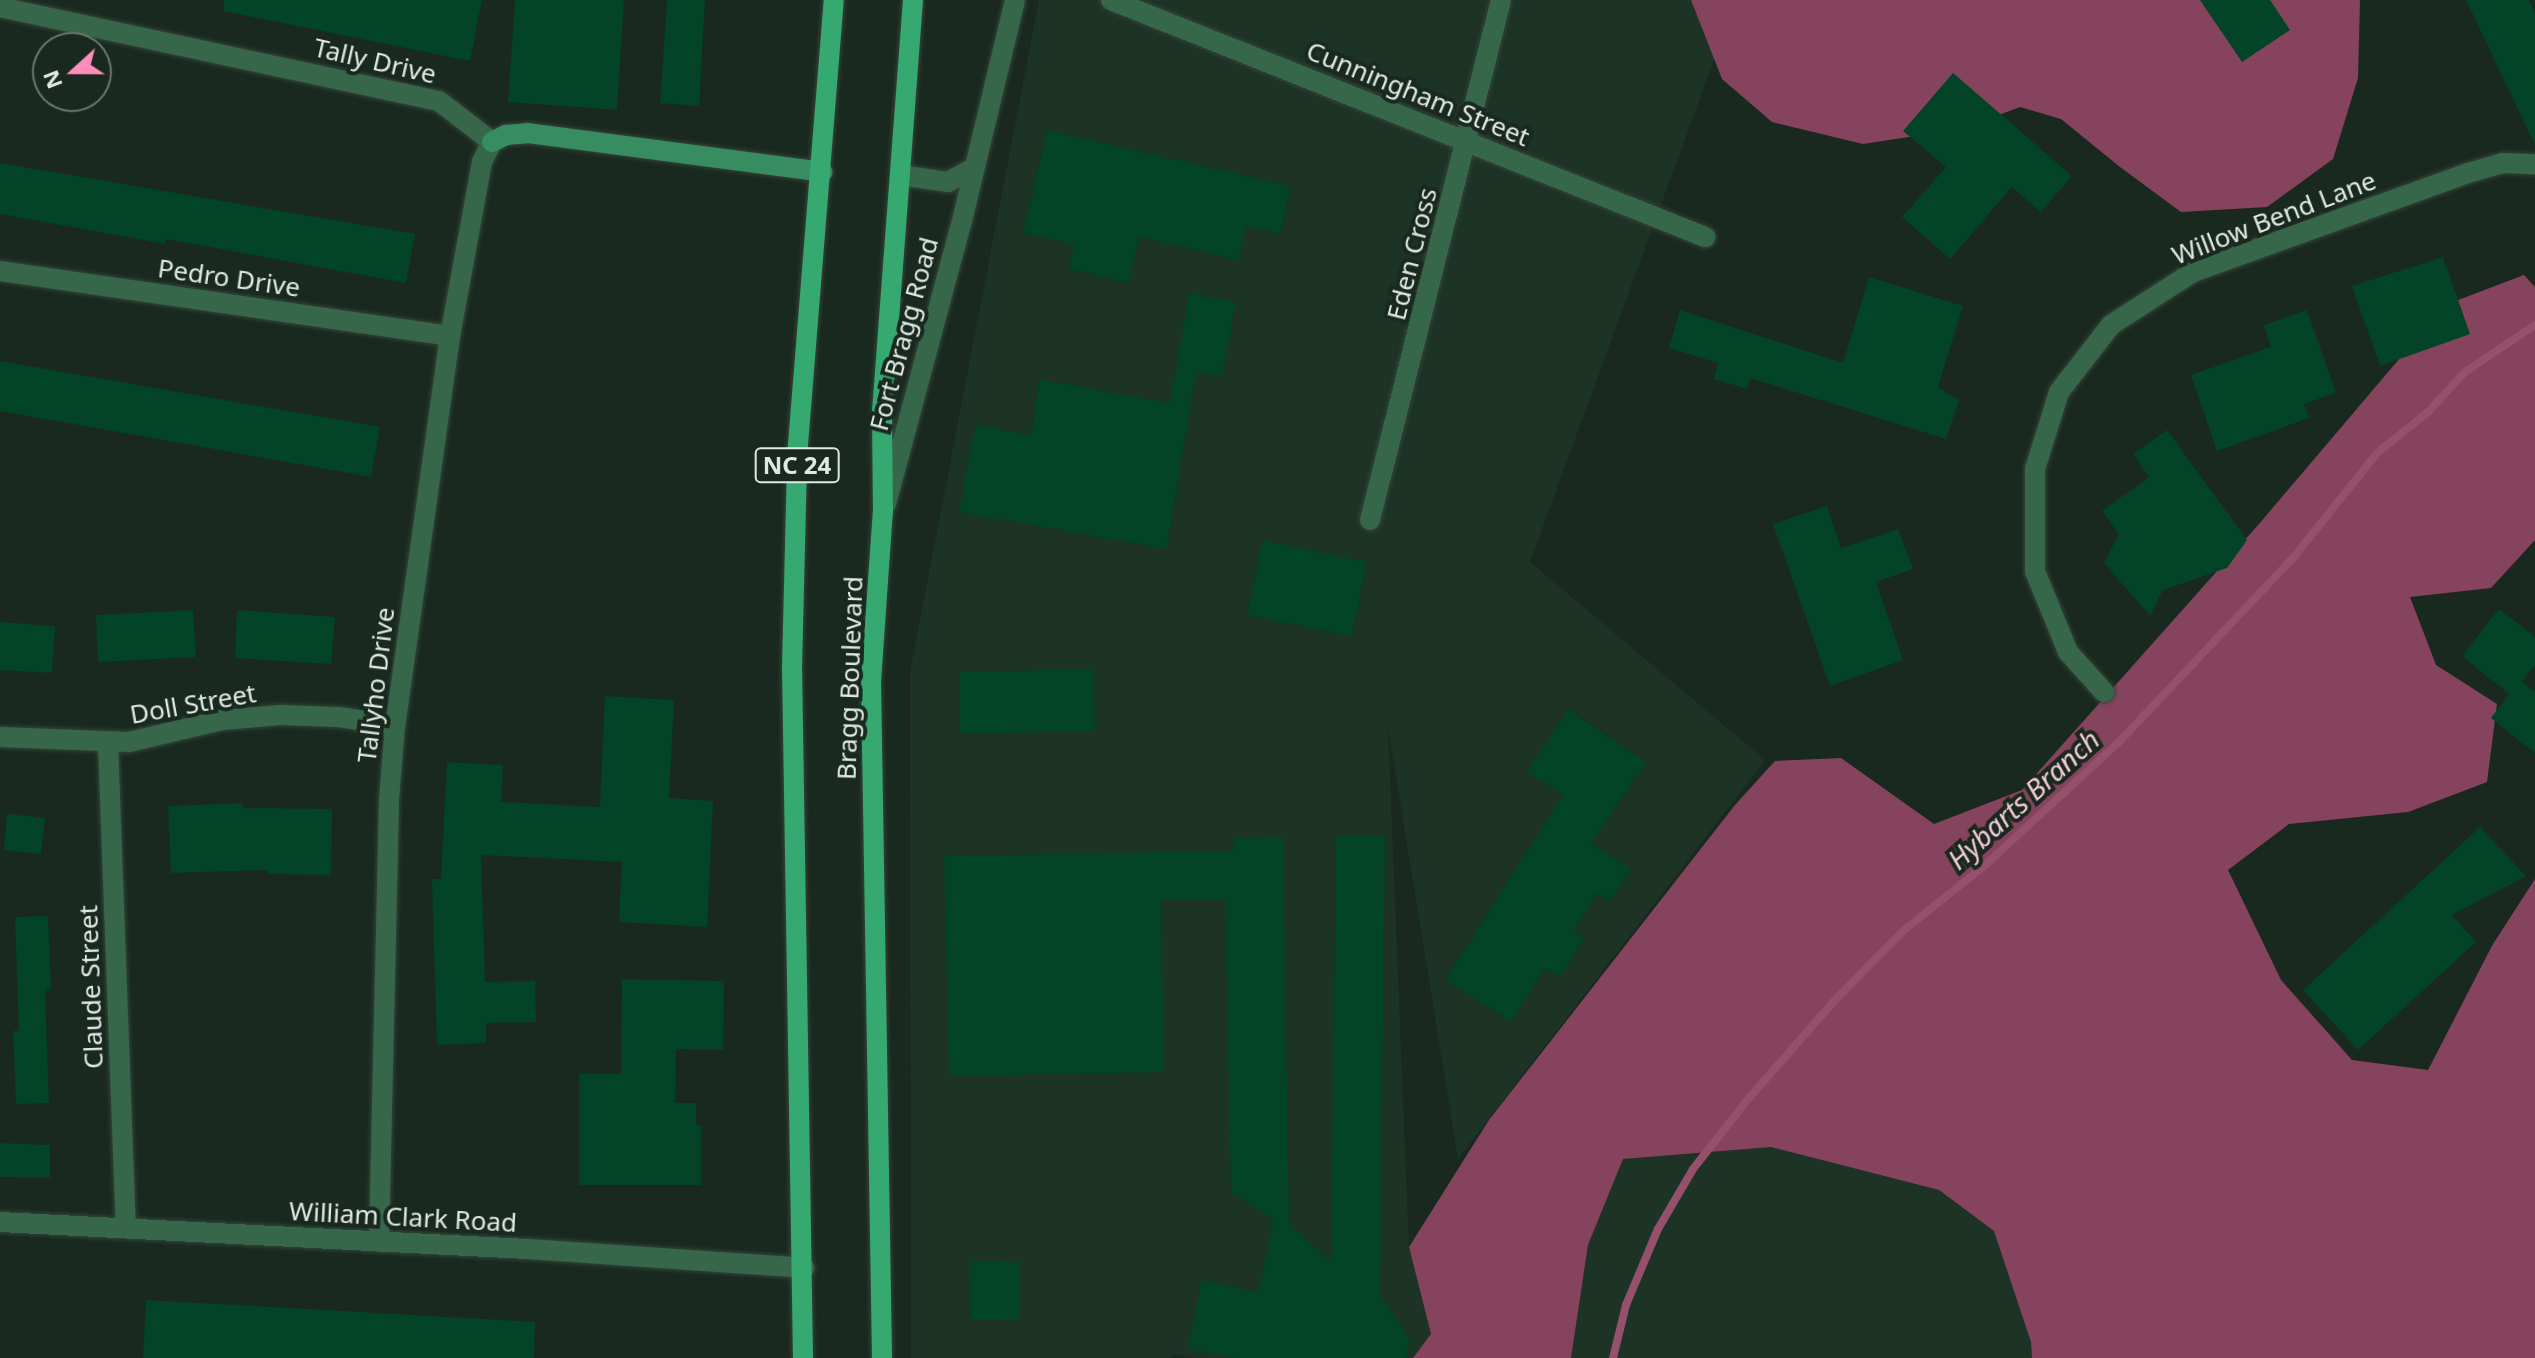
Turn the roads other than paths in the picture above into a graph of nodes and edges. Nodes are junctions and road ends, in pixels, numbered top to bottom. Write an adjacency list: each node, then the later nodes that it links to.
1 (834, 0): 11 (main road, Bragg Boulevard / NC 24)
2 (913, 0): 12 (main road, Bragg Boulevard)
3 (1015, 0): 10 (street, Fort Bragg Road)
4 (1111, 0): 7 (street, Cunningham Street)
5 (1501, 0): 7 (street, Eden Cross)
6 (0, 7): 8 (street, Tally Drive)
7 (1467, 140): 13 (street, Cunningham Street); 17 (street, Eden Cross)
8 (492, 142): 11 (street); 15 (street, Tallyho Drive)
9 (2535, 164): 18 (street, Willow Bend Lane)
10 (971, 169): 12 (street); 16 (street, Fort Bragg Road)
11 (822, 172): 25 (main road, Bragg Boulevard / NC 24)
12 (900, 175): 16 (main road, Bragg Boulevard)
13 (1705, 237)
14 (0, 271): 15 (street, Pedro Drive)
15 (450, 336): 19 (street, Tallyho Drive)
16 (883, 511): 27 (main road, Bragg Boulevard)
17 (1370, 520)
18 (2104, 692)
19 (395, 725): 21 (street, Doll Street); 24 (street, Tallyho Drive)
20 (0, 737): 21 (street, Doll Street)
21 (108, 743): 23 (street, Claude Street)
22 (0, 1222): 23 (street, William Clark Road)
23 (126, 1228): 24 (street, William Clark Road)
24 (379, 1242): 25 (street, William Clark Road)
25 (804, 1268): 26 (main road, Bragg Boulevard / NC 24)
26 (803, 1358)
27 (882, 1358)

